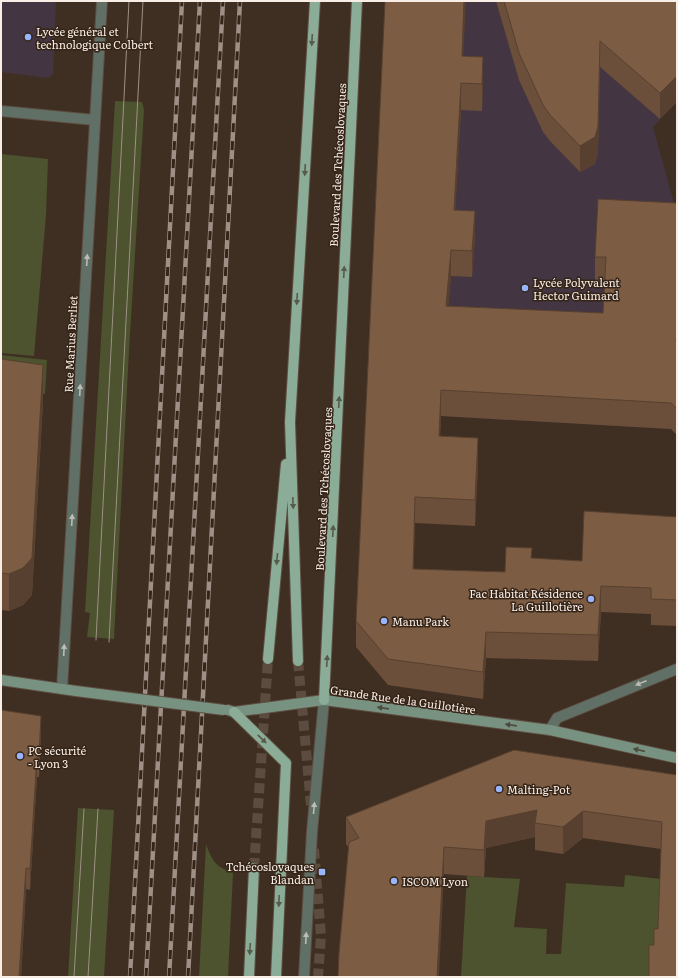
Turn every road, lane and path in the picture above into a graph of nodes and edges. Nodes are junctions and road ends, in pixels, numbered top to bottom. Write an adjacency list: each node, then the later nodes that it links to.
1 (102, 1): 5 (street, Rue Marius Berliet)
2 (315, 1): 6 (main road, one-way to 6)
3 (357, 1): 12 (main road, Boulevard des Tchécoslovaques, one-way to 3)
4 (1, 111): 5 (street)
5 (95, 120): 11 (street, Rue Marius Berliet, one-way to 5)
6 (290, 422): 7 (main road, one-way to 7); 8 (main road, one-way to 8)
7 (268, 659)
8 (298, 661)
9 (677, 669): 14 (street, one-way to 14)
10 (1, 680): 11 (main road, Grande Rue de la Guillotière)
11 (62, 688): 13 (main road, Grande Rue de la Guillotière, bridge)
12 (324, 700): 13 (main road, Grande Rue de la Guillotière); 14 (main road, Grande Rue de la Guillotière, one-way to 12); 19 (street, Boulevard des Tchécoslovaques, one-way to 12)
13 (234, 712): 18 (main road, one-way to 18)
14 (550, 730): 15 (main road, Grande Rue de la Guillotière, one-way to 14)
15 (677, 758)
16 (254, 868): 17 (main road, one-way to 17)
17 (249, 977)
18 (276, 977)
19 (304, 977)

